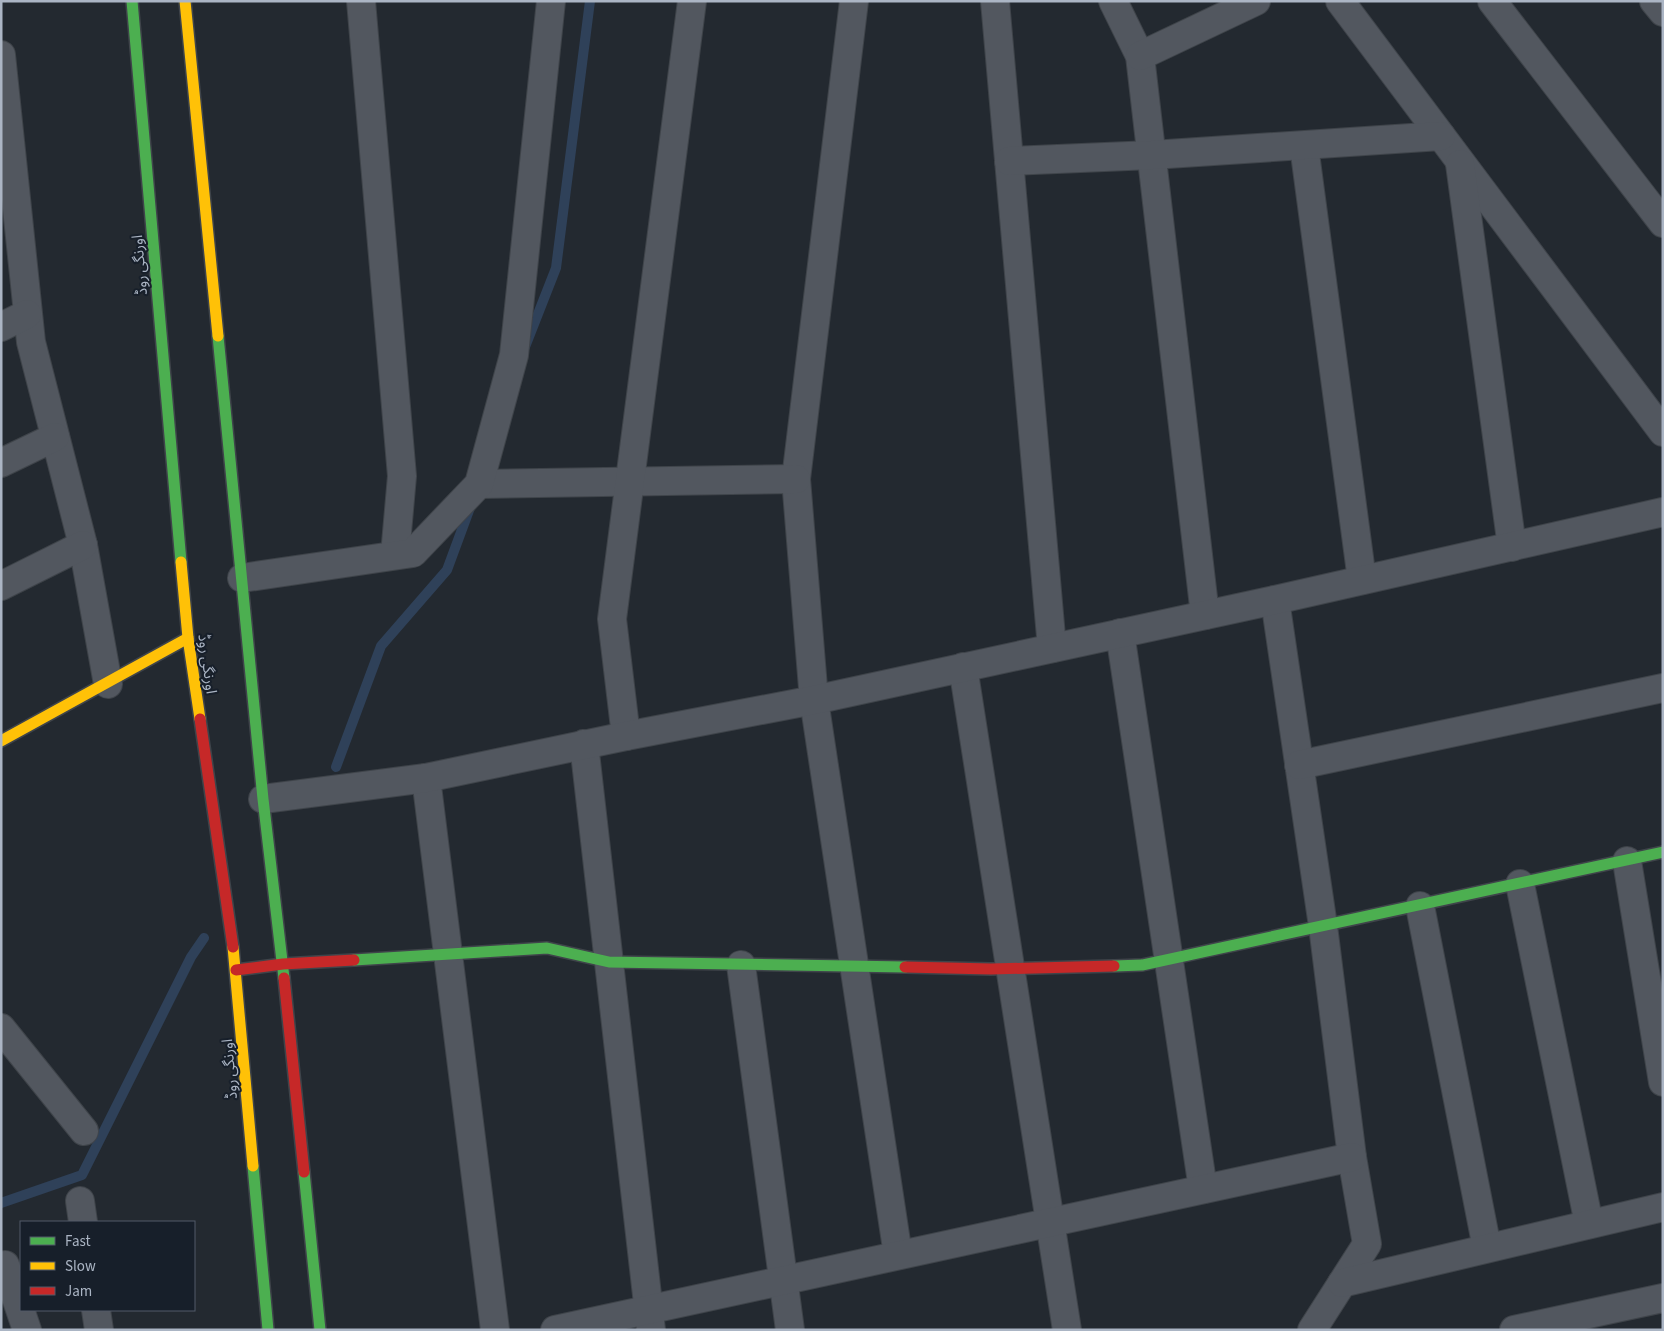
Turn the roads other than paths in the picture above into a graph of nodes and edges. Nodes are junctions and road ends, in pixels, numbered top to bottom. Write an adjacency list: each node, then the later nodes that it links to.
1 (132, 1): 41 (main road, اورنگی روڈ)
2 (185, 1): 35 (main road)
3 (362, 1): 34 (street)
4 (551, 1): 30 (street)
5 (692, 1): 29 (street)
6 (854, 1): 28 (street)
7 (995, 1): 19 (street)
8 (1113, 1): 15 (street)
9 (1256, 1): 15 (street)
10 (1340, 1): 16 (street)
11 (1492, 1): 22 (street)
12 (1654, 1): 13 (street)
13 (1663, 12)
14 (1, 55): 21 (street)
15 (1140, 56): 18 (street)
16 (1441, 136): 17 (street); 20 (street)
17 (1304, 146): 18 (street); 36 (street)
18 (1152, 155): 19 (street); 39 (street)
19 (1009, 161): 42 (street)
20 (1460, 161): 25 (street); 33 (street)
21 (7, 162): 23 (street)
22 (1663, 223)
23 (27, 314): 24 (street); 26 (street)
24 (1, 327)
25 (1663, 432)
26 (55, 437): 27 (street); 32 (street)
27 (1, 463)
28 (796, 479): 29 (street); 46 (street)
29 (631, 480): 30 (street); 47 (street)
30 (479, 484): 34 (street)
31 (1663, 512): 33 (street)
32 (83, 545): 37 (street); 44 (street)
33 (1512, 547): 36 (street)
34 (395, 555): 35 (street)
35 (242, 578): 52 (main road)
36 (1362, 580): 38 (street)
37 (1, 586)
38 (1275, 600): 39 (street); 50 (street)
39 (1205, 615): 40 (street)
40 (1120, 633): 42 (street); 59 (street)
41 (188, 638): 44 (main road); 65 (main road, اورنگی روڈ)
42 (1052, 648): 43 (street)
43 (963, 667): 46 (street); 64 (street)
44 (108, 684): 48 (main road)
45 (1663, 688): 50 (street)
46 (814, 700): 47 (street); 63 (street)
47 (626, 736): 49 (street)
48 (1, 741)
49 (584, 744): 51 (street); 60 (street)
50 (1299, 765): 57 (street)
51 (426, 778): 52 (street); 58 (street)
52 (263, 799): 61 (main road)
53 (1663, 852): 54 (main road)
54 (1627, 861): 55 (main road); 67 (street)
55 (1520, 884): 56 (main road); 73 (street)
56 (1420, 906): 57 (main road); 74 (street)
57 (1323, 926): 59 (main road); 69 (street)
58 (449, 953): 60 (main road); 61 (main road); 88 (street)
59 (1168, 959): 64 (main road); 70 (street)
60 (609, 962): 62 (main road); 83 (street)
61 (284, 964): 65 (main road); 87 (main road)
62 (741, 965): 63 (main road); 77 (street)
63 (852, 967): 64 (main road); 75 (street)
64 (1010, 969): 72 (street)
65 (236, 970): 86 (main road, اورنگی روڈ)
66 (1, 1028): 68 (street)
67 (1663, 1082)
68 (84, 1130)
69 (1352, 1157): 70 (street); 78 (street)
70 (1203, 1189): 72 (street)
71 (1663, 1207): 73 (street)
72 (1050, 1222): 75 (street); 91 (street)
73 (1589, 1224): 74 (street)
74 (1487, 1248): 78 (street)
75 (898, 1255): 77 (street)
76 (5, 1265): 80 (street)
77 (785, 1279): 83 (street); 90 (street)
78 (1342, 1282): 92 (street)
79 (1663, 1298): 93 (street)
80 (20, 1309)
81 (21, 1311): 84 (street)
82 (96, 1311): 85 (street)
83 (650, 1319): 89 (street)
84 (27, 1330)
85 (99, 1330)
86 (268, 1330)
87 (320, 1330)
88 (496, 1330)
89 (555, 1330)
90 (790, 1330)
91 (1067, 1330)
92 (1312, 1330)
93 (1514, 1330)

